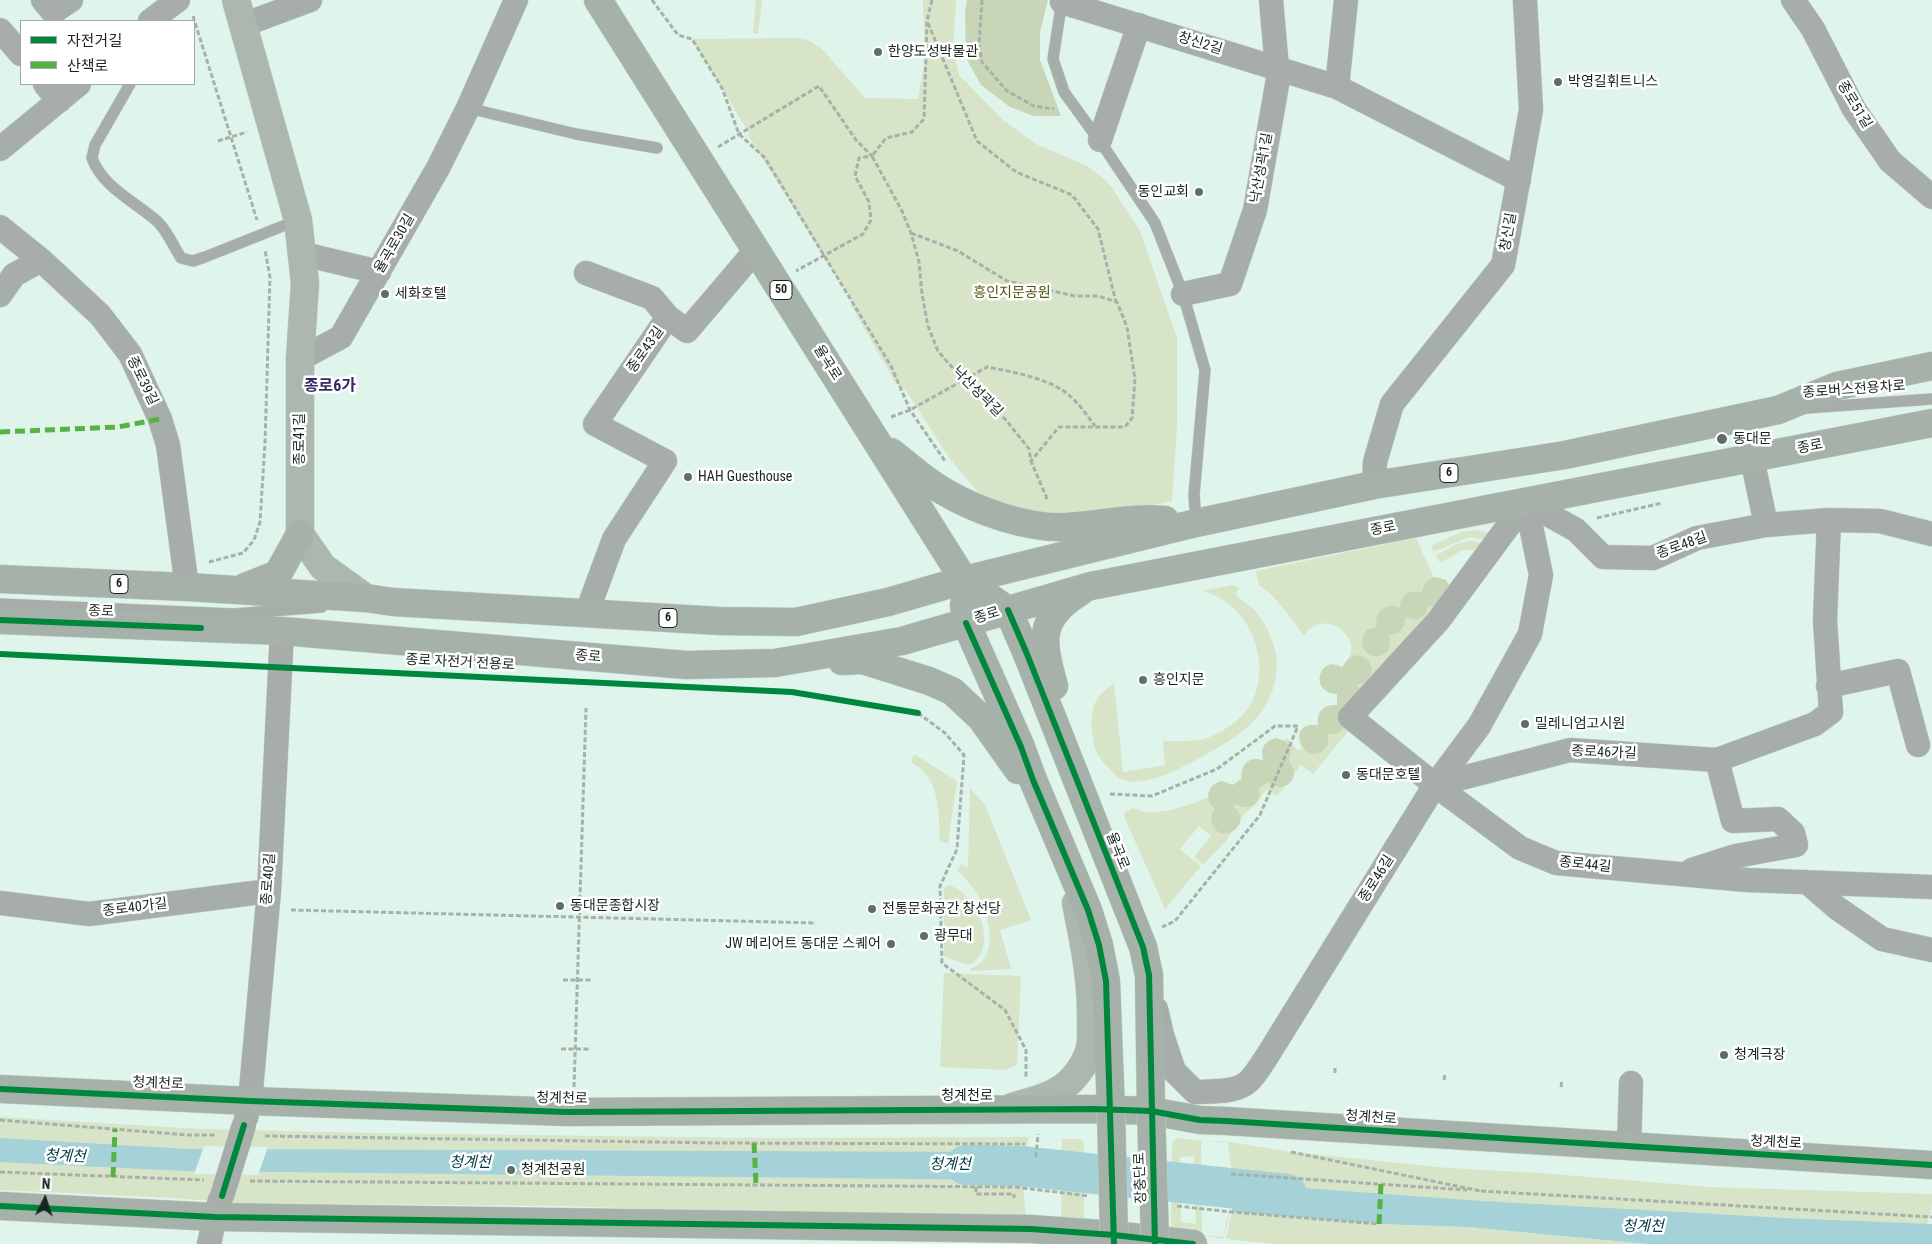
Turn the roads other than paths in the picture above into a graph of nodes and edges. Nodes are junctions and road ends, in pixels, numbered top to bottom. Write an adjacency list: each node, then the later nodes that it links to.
1 (43, 0): 2 (street)
2 (70, 0)
3 (310, 0): 12 (street, 종로41길)
4 (516, 0): 22 (street, 율곡로30길)
5 (598, 0): 30 (main road, 율곡로 / 50)
6 (1271, 0): 17 (street, 낙산성곽1길)
7 (1346, 0): 20 (street)
8 (1525, 0): 26 (street, 창신길)
9 (1793, 0): 27 (street, 종로51길)
10 (1062, 1): 14 (street, 창신2길); 23 (lane)
11 (184, 4): 13 (street)
12 (240, 13): 28 (street, 종로41길)
13 (152, 20)
14 (1139, 25): 17 (street, 창신2길); 23 (street)
15 (0, 30): 16 (street)
16 (20, 53)
17 (1276, 67): 20 (street, 창신2길); 35 (street, 낙산성곽1길)
18 (76, 85): 21 (street)
19 (129, 85): 28 (lane)
20 (1337, 87): 26 (street, 창신2길)
21 (52, 92): 25 (street)
22 (468, 108): 24 (lane); 33 (street, 율곡로30길)
23 (1100, 140): 35 (lane)
24 (657, 148)
25 (0, 150)
26 (1519, 180): 45 (street, 창신길)
27 (1932, 197)
28 (298, 220): 31 (street, 종로41길)
29 (0, 227): 32 (street, 종로39길)
30 (756, 250): 37 (street, 종로43길); 43 (main road, 율곡로 / 50)
31 (303, 254): 33 (street); 38 (street, 종로41길)
32 (41, 260): 36 (street); 52 (street, 종로39길)
33 (379, 272): 38 (street, 율곡로30길)
34 (586, 273): 37 (street)
35 (1183, 294): 48 (lane)
36 (0, 301)
37 (668, 317): 61 (street, 종로43길)
38 (300, 359): 50 (street, 종로41길)
39 (1932, 366): 41 (main road, 종로 / 6)
40 (1932, 399): 41 (lane, 종로버스전용차로)
41 (1778, 410): 45 (main road, 종로 / 6)
42 (1932, 424): 44 (main road, 종로)
43 (872, 433): 48 (main road); 54 (main road, 율곡로 / 50)
44 (1752, 458): 46 (main road, 종로); 49 (street)
45 (1374, 485): 48 (main road, 종로 / 6)
46 (1526, 502): 49 (street, 종로48길); 55 (main road, 종로); 71 (street, 종로46길); 71 (street, 종로44길)
47 (1829, 520): 49 (street, 종로48길); 51 (street, 종로48길); 66 (street)
48 (1196, 523): 54 (main road, 종로 / 6)
49 (1766, 525)
50 (300, 534): 56 (main road); 57 (street)
51 (1932, 534)
52 (186, 578): 53 (main road, 종로 / 6); 56 (main road, 종로 / 6)
53 (0, 579)
54 (964, 580): 60 (main road, 율곡로); 61 (main road, 종로 / 6); 63 (main road, 율곡로)
55 (1091, 586): 60 (main road, 종로); 72 (main road)
56 (238, 590): 57 (main road, 종로 / 6)
57 (366, 598): 58 (main road, 종로 / 6)
58 (393, 602): 59 (lane); 61 (main road, 종로 / 6)
59 (0, 604)
60 (1008, 610): 63 (main road, 종로); 67 (main road, 율곡로)
61 (588, 612)
62 (0, 620): 64 (main road, 종로)
63 (966, 623): 65 (main road, 종로); 68 (main road, 율곡로)
64 (282, 632): 65 (main road, 종로); 78 (street, 종로40길)
65 (775, 663): 73 (main road)
66 (1828, 686): 69 (street); 70 (street, 종로46가길)
67 (1040, 687): 68 (main road); 72 (main road, 율곡로)
68 (1001, 700): 73 (main road, 율곡로)
69 (1918, 745)
70 (1717, 760): 71 (street, 종로46가길); 75 (street)
71 (1436, 785): 75 (street, 종로44길); 84 (street, 종로46길)
72 (1090, 818): 81 (main road, 율곡로)
73 (1051, 820): 74 (main road, 율곡로)
74 (1066, 858): 85 (street); 86 (main road, 율곡로)
75 (1681, 874): 76 (street, 종로44길)
76 (1807, 882): 77 (street, 종로44길); 80 (street)
77 (1932, 887)
78 (268, 900): 79 (street, 종로40가길); 88 (street, 종로40길)
79 (0, 903)
80 (1932, 950)
81 (1149, 976): 84 (street); 87 (main road, 율곡로)
82 (1631, 1083): 90 (street)
83 (0, 1089): 88 (main road, 청계천로)
84 (1195, 1092): 89 (street)
85 (1015, 1109): 86 (main road, 청계천로); 88 (main road, 청계천로)
86 (1111, 1111): 87 (main road, 청계천로); 95 (main road, 율곡로, bridge)
87 (1151, 1111): 89 (main road, 청계천로); 96 (main road, 장충단로, bridge)
88 (250, 1120): 92 (street, 종로40길, bridge)
89 (1226, 1121): 90 (main road, 청계천로)
90 (1630, 1147): 91 (main road, 청계천로)
91 (1932, 1165)
92 (216, 1198): 93 (main road); 94 (main road); 97 (street)
93 (0, 1206)
94 (1031, 1229): 95 (main road); 98 (main road)
95 (1114, 1240): 96 (main road)
96 (1155, 1242): 99 (main road)
97 (209, 1244)
98 (1059, 1244)
99 (1193, 1244)

